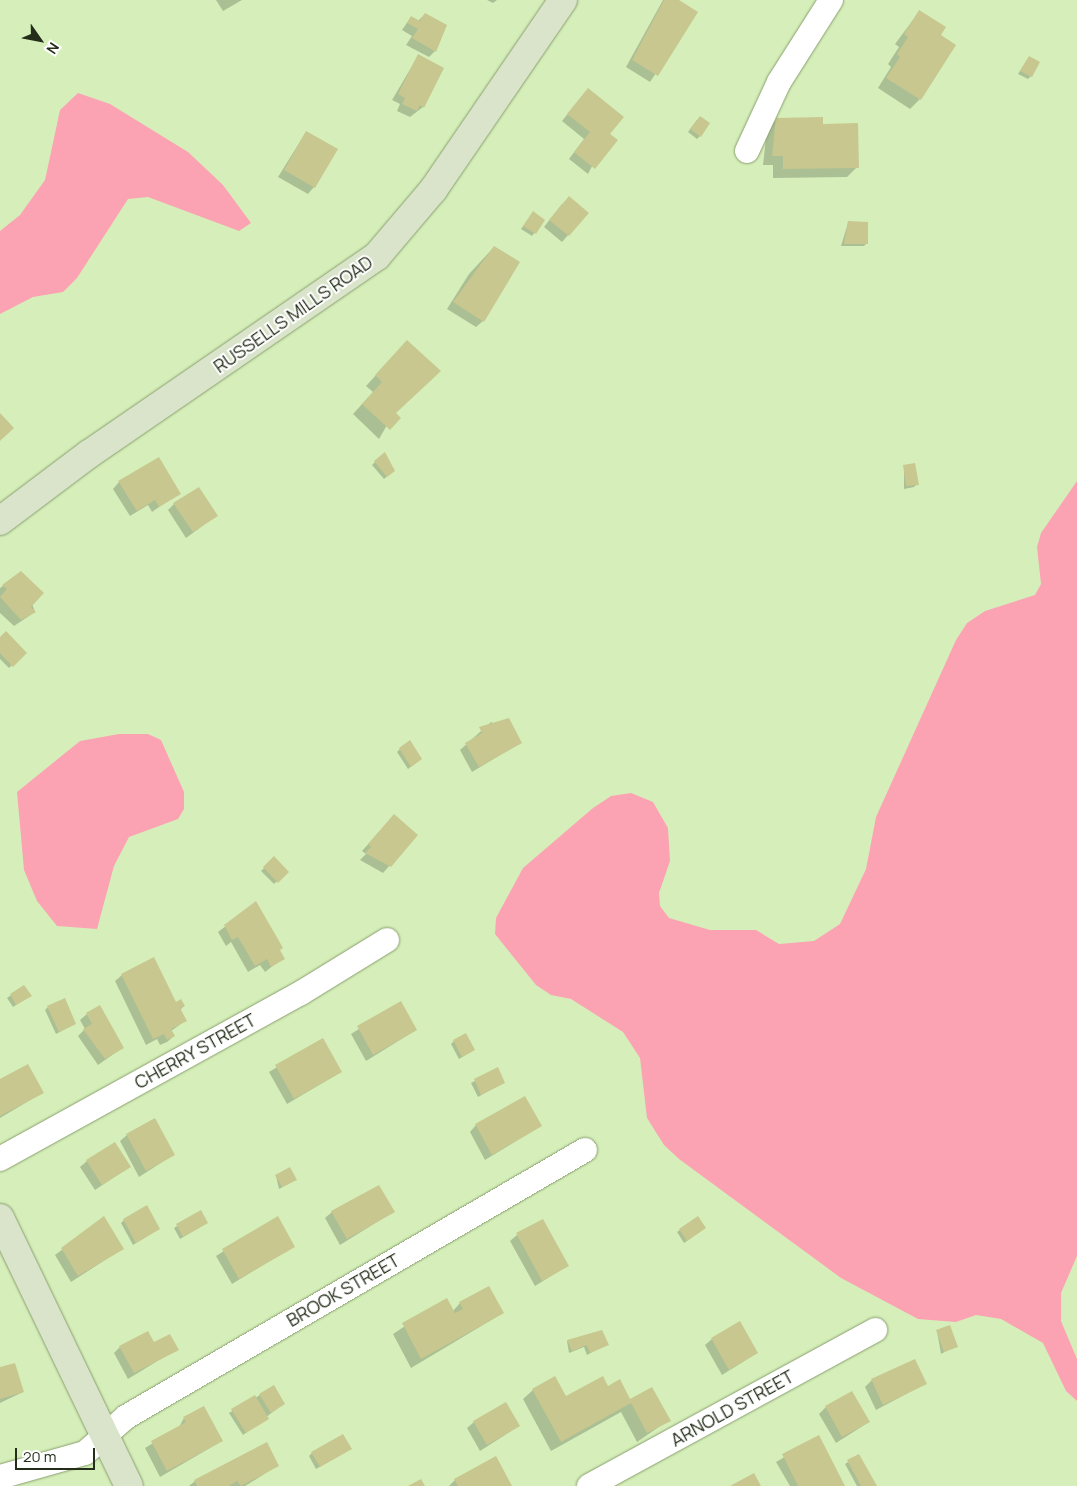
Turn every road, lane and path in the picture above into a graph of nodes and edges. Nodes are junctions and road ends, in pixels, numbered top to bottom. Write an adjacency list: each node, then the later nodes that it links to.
1 (563, 0): 4 (main road, RUSSELLS MILLS ROAD)
2 (831, 0): 3 (street)
3 (747, 151)
4 (0, 521)
5 (387, 940): 7 (street, CHERRY STREET)
6 (585, 1150): 10 (street, BROOK STREET)
7 (0, 1159)
8 (1, 1222): 10 (main road)
9 (875, 1330): 13 (street, ARNOLD STREET)
10 (104, 1435): 11 (street, BROOK STREET); 12 (main road)
11 (0, 1477)
12 (129, 1486)
13 (589, 1486)

